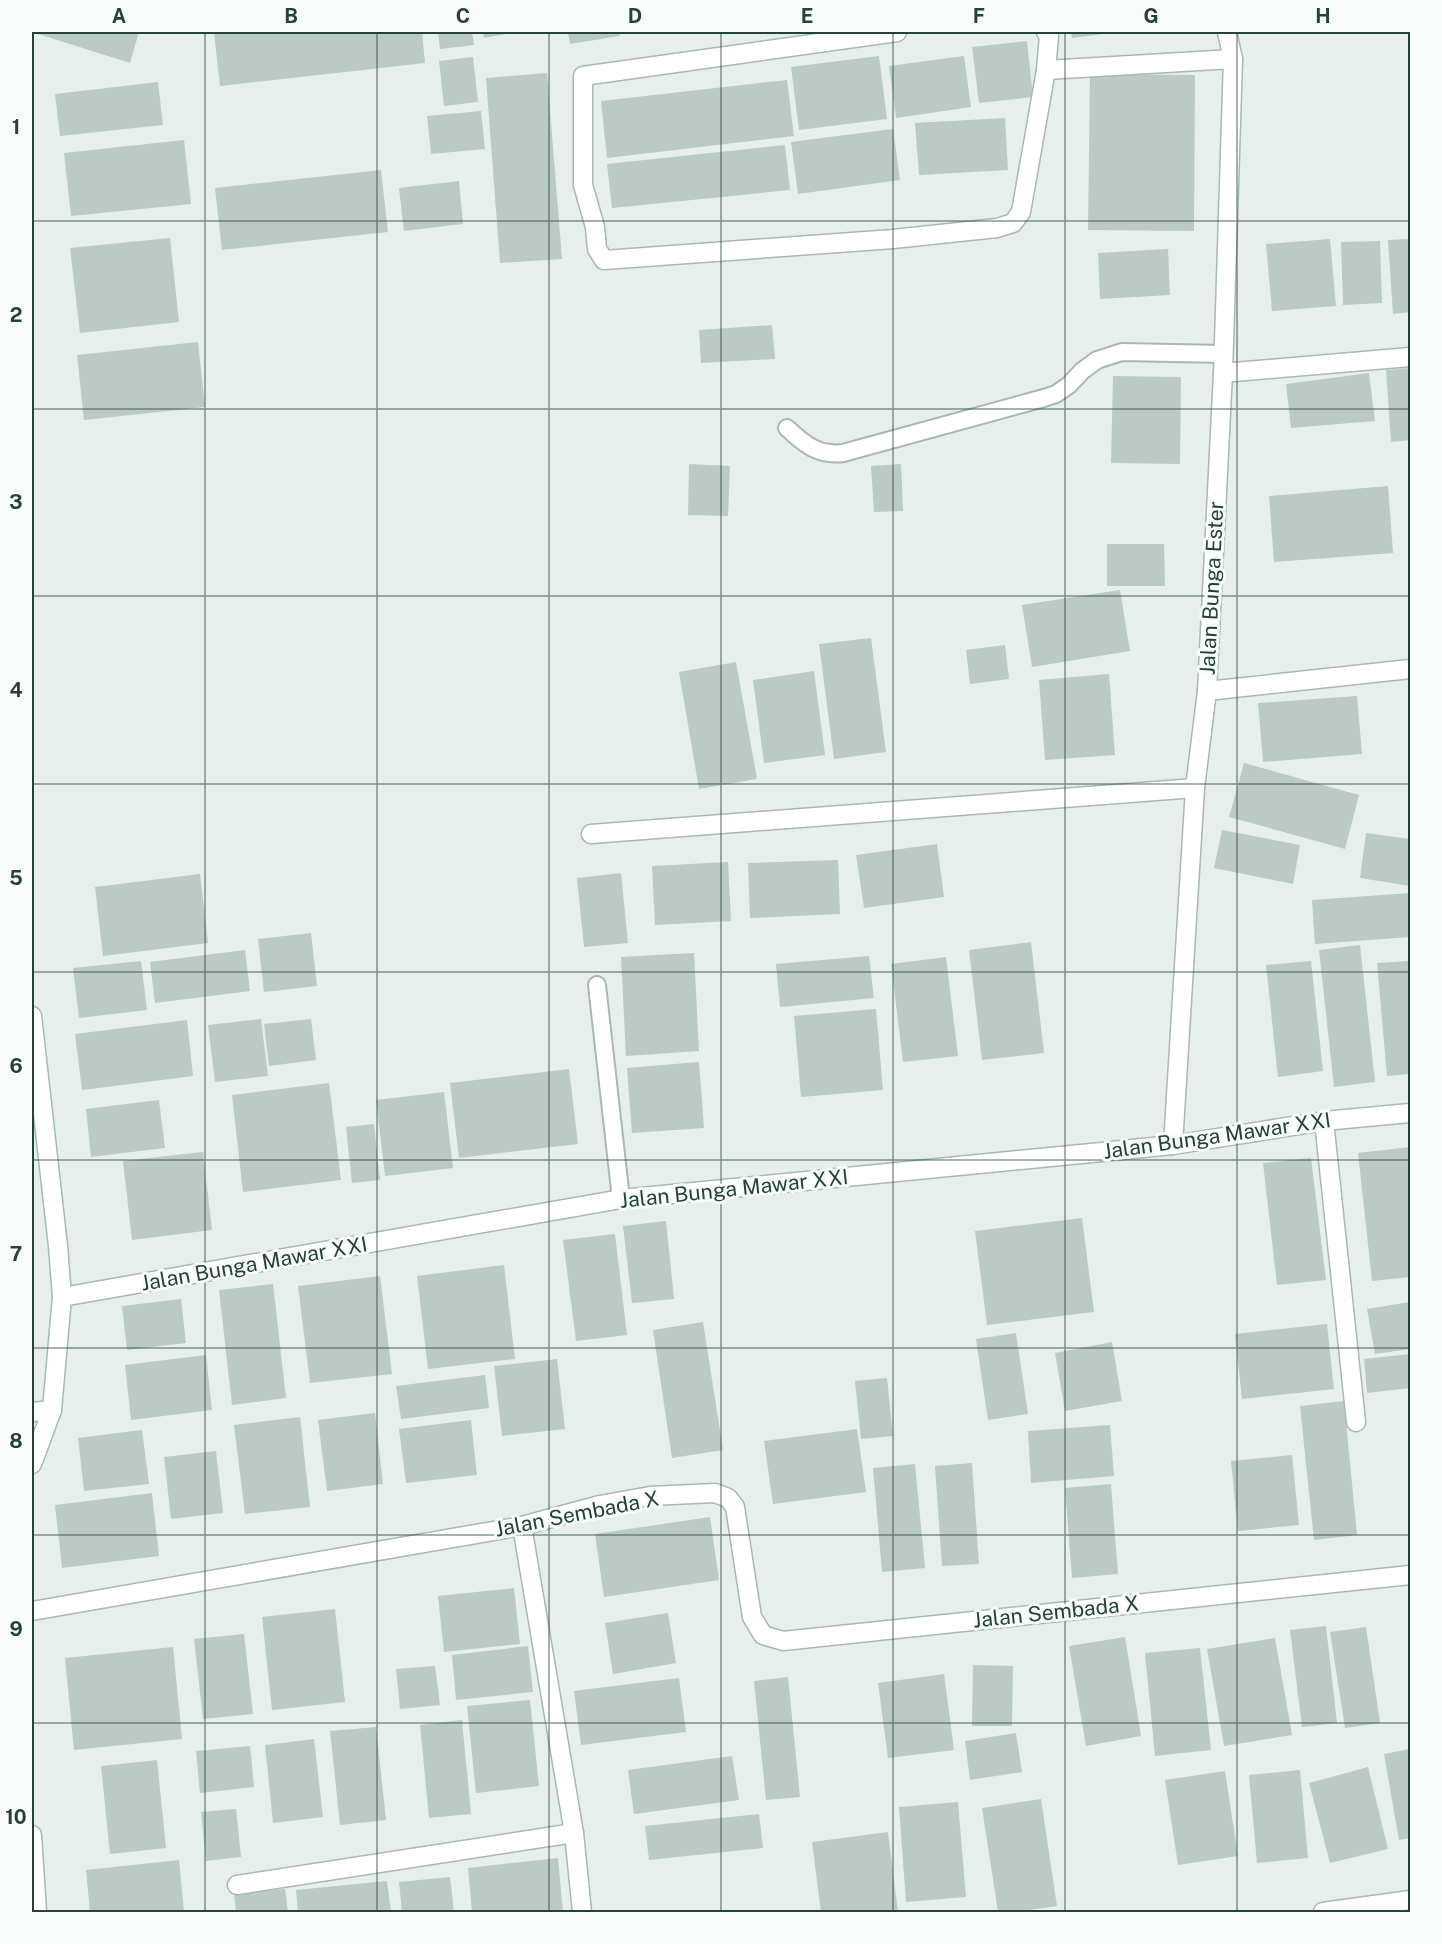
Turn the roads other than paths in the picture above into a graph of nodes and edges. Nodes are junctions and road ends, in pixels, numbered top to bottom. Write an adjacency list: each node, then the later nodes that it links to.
1 (897, 32): 5 (street)
2 (1046, 32): 5 (street)
3 (1227, 32): 4 (street, Jalan Bunga Ester)
4 (1233, 59): 5 (street); 6 (street, Jalan Bunga Ester)
5 (1047, 70)
6 (1224, 354): 8 (street, Jalan Bunga Ester); 9 (lane)
7 (1410, 357): 8 (street)
8 (1224, 374): 11 (street, Jalan Bunga Ester)
9 (787, 428)
10 (1410, 669): 11 (street)
11 (1206, 691): 12 (street, Jalan Bunga Ester)
12 (1195, 788): 13 (street); 19 (street, Jalan Bunga Ester)
13 (591, 834)
14 (597, 985): 20 (lane)
15 (32, 1016): 18 (street)
16 (1410, 1113): 17 (street, Jalan Bunga Mawar XXI)
17 (1324, 1121): 19 (street, Jalan Bunga Mawar XXI); 24 (street)
18 (39, 1141): 21 (street)
19 (1173, 1145): 20 (street, Jalan Bunga Mawar XXI)
20 (621, 1199): 21 (street, Jalan Bunga Mawar XXI)
21 (62, 1297): 22 (street)
22 (52, 1410): 23 (street); 25 (street)
23 (32, 1412)
24 (1356, 1422)
25 (32, 1464)
26 (522, 1526): 27 (street, Jalan Sembada X); 28 (street, Jalan Sembada X); 29 (street)
27 (1410, 1575)
28 (32, 1611)
29 (574, 1833): 31 (street); 34 (street)
30 (32, 1836): 33 (street)
31 (237, 1886)
32 (1410, 1900): 35 (street)
33 (37, 1912)
34 (582, 1912)
35 (1323, 1912)

